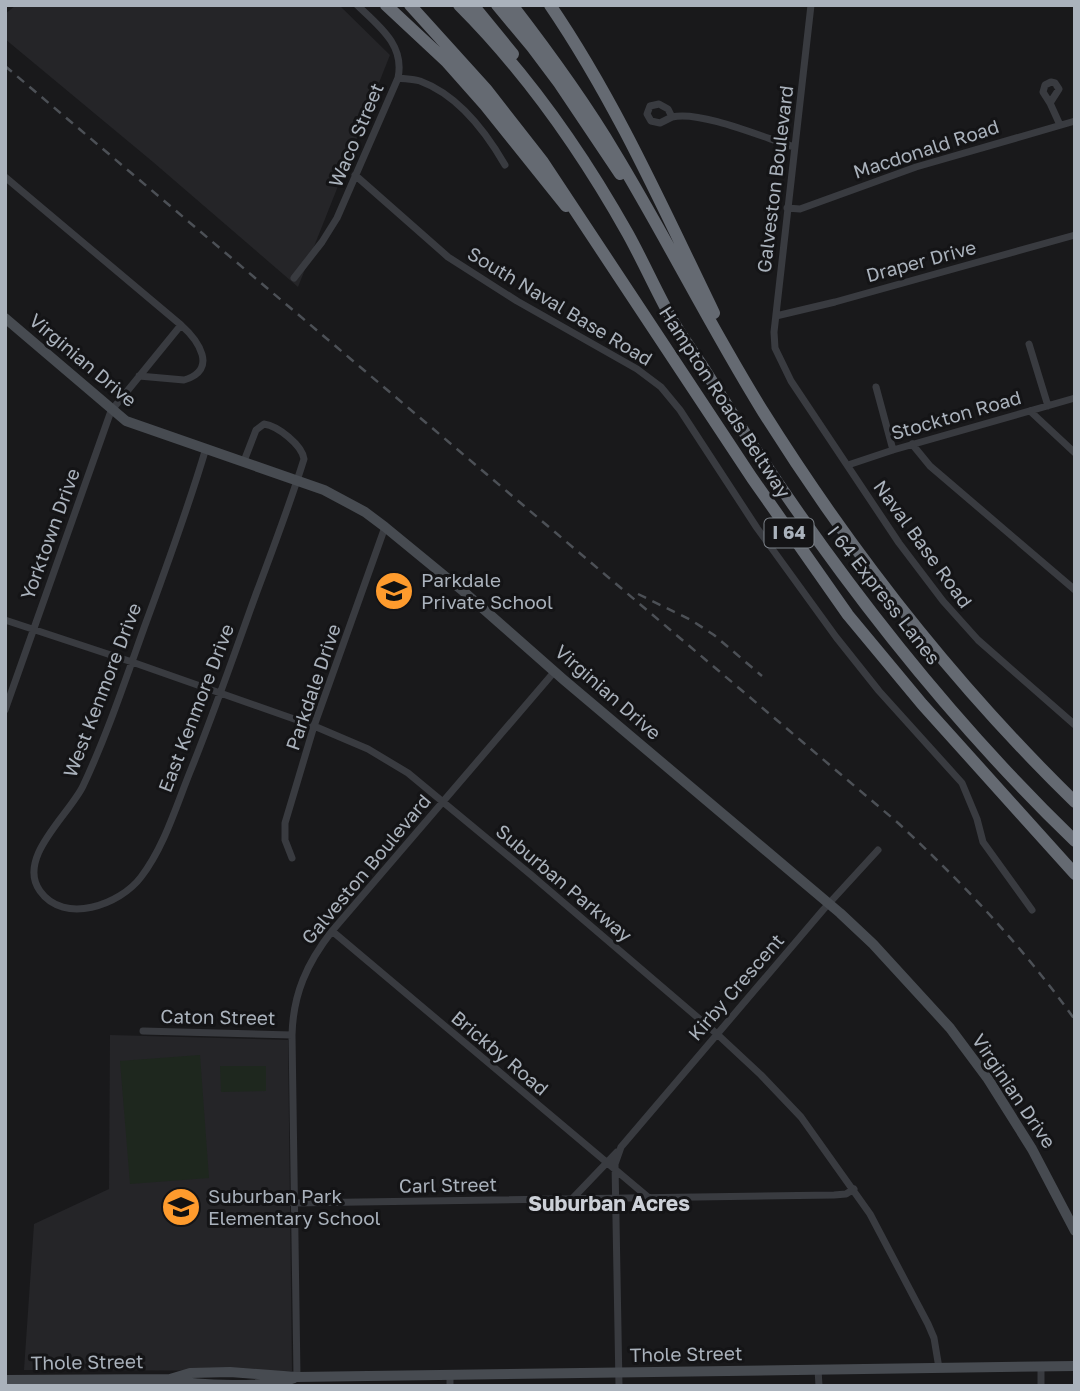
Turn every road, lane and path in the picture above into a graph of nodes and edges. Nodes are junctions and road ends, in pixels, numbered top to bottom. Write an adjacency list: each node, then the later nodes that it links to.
1 (357, 5): 10 (street, Waco Street)
2 (386, 5): 22 (highway)
3 (410, 5): 22 (highway, Hampton Roads Beltway / I 64)
4 (459, 5): 28 (highway)
5 (473, 5): 28 (highway)
6 (497, 5): 19 (highway)
7 (512, 5): 19 (highway, Hampton Roads Beltway / I 64)
8 (550, 5): 43 (highway)
9 (811, 5): 15 (street, Galveston Boulevard)
10 (398, 78): 16 (street); 17 (street, Waco Street)
11 (1050, 103): 14 (street)
12 (672, 117): 15 (street)
13 (1075, 121): 14 (street, Macdonald Road)
14 (1060, 125): 20 (street, Macdonald Road)
15 (794, 147): 20 (street, Galveston Boulevard)
16 (505, 165)
17 (355, 175): 23 (street, Waco Street); 64 (street, South Naval Base Road)
18 (5, 177): 26 (street)
19 (647, 207): 43 (highway, Hampton Roads Beltway / I 64)
20 (788, 208): 24 (street, Galveston Boulevard)
21 (1075, 234): 24 (street, Draper Drive)
22 (602, 249): 54 (highway, Hampton Roads Beltway / I 64)
23 (294, 278)
24 (776, 316): 29 (street, Galveston Boulevard)
25 (5, 318): 34 (street, Virginian Drive)
26 (181, 326): 30 (street, Yorktown Drive); 30 (street)
27 (1029, 344): 33 (street)
28 (692, 349): 57 (highway, I 64 Express Lanes)
29 (778, 356): 41 (street, Naval Base Road)
30 (139, 376): 34 (street, Yorktown Drive)
31 (876, 387): 38 (street)
32 (1075, 398): 33 (street, Stockton Road)
33 (1048, 405): 35 (street, Stockton Road)
34 (113, 409): 37 (street, Virginian Drive); 47 (street, Yorktown Drive)
35 (1030, 411): 36 (street, Stockton Road); 39 (street)
36 (912, 444): 38 (street, Stockton Road); 45 (street)
37 (206, 448): 40 (street, Virginian Drive); 48 (street, West Kenmore Drive)
38 (893, 450): 41 (street, Stockton Road)
39 (1075, 453)
40 (244, 461): 42 (street, Virginian Drive); 42 (street)
41 (848, 465): 52 (street, Naval Base Road)
42 (298, 480): 44 (street, Virginian Drive); 50 (street, East Kenmore Drive)
43 (828, 510): 55 (highway, Hampton Roads Beltway / I 64)
44 (385, 527): 49 (street, Virginian Drive); 53 (street, Parkdale Drive)
45 (1075, 590)
46 (5, 620): 47 (street, Suburban Parkway)
47 (33, 629): 48 (street, Suburban Parkway); 51 (street, Yorktown Drive)
48 (132, 662): 50 (street, Suburban Parkway); 63 (street, West Kenmore Drive)
49 (555, 671): 56 (street, Galveston Boulevard); 62 (street, Virginian Drive)
50 (221, 692): 53 (street, Suburban Parkway); 63 (street, East Kenmore Drive)
51 (5, 710)
52 (1075, 725)
53 (314, 726): 56 (street, Suburban Parkway); 59 (street, Parkdale Drive)
54 (1003, 796): 60 (highway, Hampton Roads Beltway / I 64); 61 (highway)
55 (1072, 799)
56 (443, 802): 65 (street, Galveston Boulevard); 67 (street, Suburban Parkway)
57 (1075, 841)
58 (878, 850): 62 (street, Kirby Crescent)
59 (292, 858)
60 (1075, 874)
61 (1075, 884)
62 (829, 903): 67 (street, Kirby Crescent); 77 (street, Virginian Drive)
63 (79, 909)
64 (1032, 911)
65 (332, 931): 68 (street, Galveston Boulevard); 70 (street, Brickby Road)
66 (143, 1031): 68 (street, Caton Street)
67 (717, 1034): 69 (street, Kirby Crescent); 72 (street, Suburban Parkway)
68 (292, 1035): 76 (street, Galveston Boulevard)
69 (621, 1147): 70 (street, Kirby Crescent); 71 (street, Kirby Crescent)
70 (606, 1164): 71 (street, Brickby Road); 75 (street, Kirby Crescent)
71 (615, 1172): 73 (street, Brickby Road); 74 (street, Kirby Crescent)
72 (853, 1189): 73 (street, Carl Street); 80 (street, Suburban Parkway)
73 (649, 1198): 74 (street, Carl Street)
74 (617, 1199): 75 (street, Carl Street); 82 (street, Kirby Crescent)
75 (572, 1200): 76 (street, Carl Street)
76 (293, 1203): 83 (street, Galveston Boulevard)
77 (1075, 1231)
78 (1041, 1366): 79 (street, Thole Street); 80 (street, Thole Street); 90 (street)
79 (1075, 1366)
80 (939, 1368): 81 (street, Thole Street)
81 (818, 1369): 82 (street, Thole Street); 89 (street)
82 (619, 1372): 85 (street, Thole Street); 88 (street, Kirby Crescent)
83 (297, 1377): 85 (street, Thole Street); 86 (street, Thole Street)
84 (5, 1380): 87 (street, Thole Street)
85 (450, 1380)
86 (170, 1382): 87 (street, Thole Street)
87 (41, 1383)
88 (619, 1386)
89 (820, 1386)
90 (1041, 1386)

